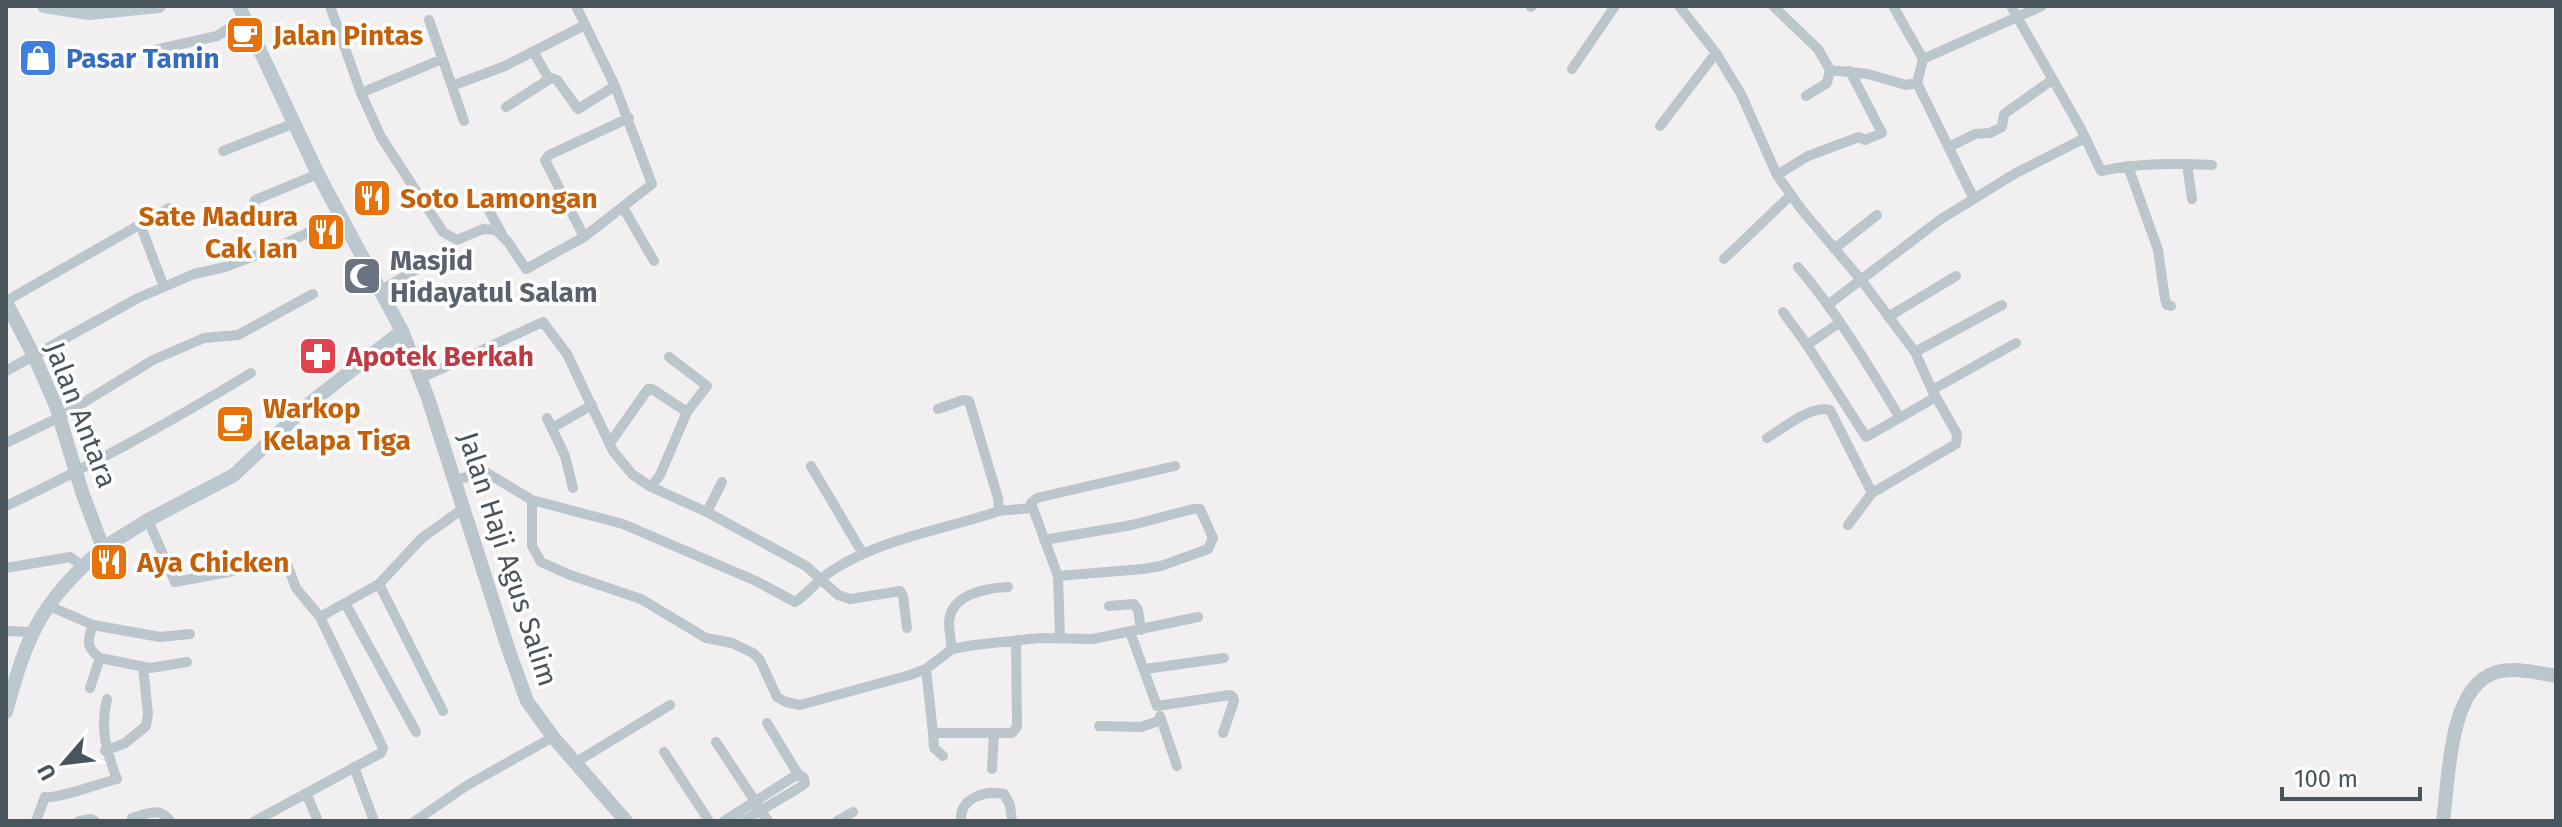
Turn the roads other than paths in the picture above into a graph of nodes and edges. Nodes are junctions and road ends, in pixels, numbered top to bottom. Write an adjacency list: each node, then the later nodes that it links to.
1 (44, 6): 12 (main road)
2 (158, 6): 10 (main road)
3 (330, 6): 30 (street)
4 (576, 6): 16 (street)
5 (1615, 6): 22 (street)
6 (1679, 6): 19 (street)
7 (1773, 6): 23 (street)
8 (2011, 6): 14 (street)
9 (2042, 6): 14 (street)
10 (137, 7): 12 (main road)
11 (1894, 7): 21 (street)
12 (63, 8)
13 (242, 12): 18 (street); 35 (main road)
14 (2017, 19): 21 (street); 26 (street)
15 (429, 20): 20 (street)
16 (585, 25): 17 (street); 29 (street)
17 (533, 51): 25 (street); 28 (street)
18 (146, 52)
19 (1716, 53): 36 (street); 44 (street)
20 (442, 59): 28 (street); 30 (street)
21 (1923, 59): 27 (street)
22 (1572, 69)
23 (1830, 70): 24 (street); 31 (street)
24 (1850, 71): 27 (street); 44 (street)
25 (549, 79): 29 (street); 32 (street)
26 (2052, 80): 37 (street); 38 (street)
27 (1917, 83): 38 (street)
28 (452, 86): 34 (street)
29 (615, 86): 33 (street)
30 (361, 93): 55 (street)
31 (1806, 96)
32 (506, 107)
33 (629, 118): 50 (street); 56 (street)
34 (464, 121)
35 (295, 123): 39 (street); 43 (main road)
36 (1660, 126)
37 (2085, 138): 42 (street); 46 (street)
38 (1949, 147): 46 (street)
39 (223, 151)
40 (2187, 164): 41 (street); 42 (street); 47 (street)
41 (2212, 165)
42 (2128, 166): 70 (street)
43 (318, 174): 51 (street); 53 (main road)
44 (1777, 175): 45 (street)
45 (1791, 195): 57 (street); 58 (street)
46 (1974, 199): 63 (street)
47 (2192, 199)
48 (486, 205): 55 (street)
49 (169, 208): 54 (street)
50 (624, 209): 56 (street); 60 (street)
51 (251, 210)
52 (1877, 215): 57 (street)
53 (341, 217): 64 (street); 65 (main road)
54 (140, 224): 64 (street); 67 (street)
55 (503, 236): 56 (street)
56 (584, 237)
57 (1834, 249): 63 (street)
58 (1724, 259)
59 (431, 261): 65 (street)
60 (654, 261)
61 (1798, 267): 68 (street)
62 (1956, 276): 72 (street)
63 (1862, 281): 68 (street); 72 (street)
64 (164, 287): 78 (street)
65 (381, 290): 74 (main road)
66 (313, 294): 87 (street)
67 (6, 301): 78 (street, Jalan Antara)
68 (1829, 304): 73 (street)
69 (2002, 305): 77 (street)
70 (2171, 306)
71 (1783, 312): 76 (street)
72 (1888, 317): 77 (street)
73 (1839, 323): 76 (street); 88 (street)
74 (402, 331): 82 (street, Jalan Haji Agus Salim); 106 (main road)
75 (2016, 343): 83 (street)
76 (1807, 345): 88 (street)
77 (1915, 352): 83 (street)
78 (34, 356): 80 (street); 87 (street, Jalan Antara)
79 (669, 357): 86 (street)
80 (6, 371)
81 (251, 373): 94 (street)
82 (421, 378): 84 (street); 95 (street, Jalan Haji Agus Salim)
83 (1934, 394): 88 (street); 99 (street)
84 (592, 405): 91 (street); 98 (street)
85 (938, 409): 104 (street)
86 (687, 412): 91 (street); 97 (street)
87 (60, 417): 90 (street); 94 (street, Jalan Antara)
88 (1900, 418)
89 (1767, 438): 99 (street)
90 (6, 443)
91 (610, 443): 97 (street)
92 (811, 466): 110 (street)
93 (1175, 466): 103 (street)
94 (76, 473): 101 (street); 109 (street, Jalan Antara)
95 (455, 481): 100 (street); 102 (street, Jalan Haji Agus Salim)
96 (722, 482): 105 (street)
97 (651, 487): 105 (street)
98 (573, 488)
99 (1872, 493): 107 (street)
100 (532, 500): 116 (street); 137 (street)
101 (6, 506)
102 (464, 508): 117 (street); 153 (street, Jalan Haji Agus Salim)
103 (1031, 508): 104 (street); 108 (street)
104 (999, 511): 110 (street)
105 (707, 512): 116 (street)
106 (148, 520): 109 (main road); 114 (street)
107 (1848, 525)
108 (1044, 540): 115 (street); 115 (street)
109 (103, 548): 112 (main road)
110 (863, 554): 116 (street)
111 (287, 564): 122 (street)
112 (83, 566): 113 (street); 120 (main road)
113 (6, 568)
114 (234, 571)
115 (1058, 576): 130 (street)
116 (821, 578): 125 (street)
117 (379, 584): 119 (street); 144 (street)
118 (1008, 587): 132 (street)
119 (345, 603): 122 (street); 149 (street)
120 (47, 605): 124 (street); 128 (main road)
121 (1109, 606): 127 (street)
122 (320, 617): 160 (street)
123 (1198, 617): 127 (street)
124 (93, 625): 129 (street); 133 (street)
125 (907, 628)
126 (6, 631): 128 (street)
127 (1136, 631): 130 (street); 138 (street)
128 (31, 632): 145 (main road)
129 (190, 634)
130 (1060, 637): 131 (street)
131 (1016, 640): 132 (street); 151 (street)
132 (952, 649): 137 (street)
133 (100, 658): 136 (street); 140 (street)
134 (1224, 658): 138 (street)
135 (187, 662): 136 (street)
136 (143, 667): 155 (street)
137 (926, 669): 150 (street)
138 (1145, 669): 143 (street)
139 (2556, 676): 182 (street)
140 (90, 688)
141 (107, 699): 155 (street)
142 (670, 705): 158 (street)
143 (1157, 706): 146 (street); 152 (street)
144 (443, 711)
145 (6, 712)
146 (1161, 720): 148 (street); 159 (street)
147 (767, 723): 163 (street)
148 (1099, 726)
149 (416, 732)
150 (933, 733): 151 (street); 157 (street)
151 (994, 733): 161 (street)
152 (1223, 733)
153 (553, 737): 158 (street, Jalan Haji Agus Salim); 173 (street)
154 (716, 742): 163 (street)
155 (105, 751): 165 (street)
156 (664, 752): 175 (street)
157 (943, 756)
158 (576, 762): 174 (street, Jalan Haji Agus Salim)
159 (1177, 766)
160 (354, 767): 162 (street); 172 (street)
161 (992, 769)
162 (306, 793): 170 (street); 171 (street)
163 (758, 806): 176 (street); 177 (street); 178 (street)
164 (853, 812): 179 (street)
165 (36, 821)
166 (79, 821): 167 (street)
167 (95, 821)
168 (132, 821): 169 (street)
169 (170, 821)
170 (256, 821)
171 (318, 821)
172 (374, 821)
173 (415, 821)
174 (626, 821)
175 (709, 821)
176 (724, 821)
177 (743, 821)
178 (768, 821)
179 (837, 821)
180 (961, 821): 181 (street)
181 (1012, 821)
182 (2443, 821)

